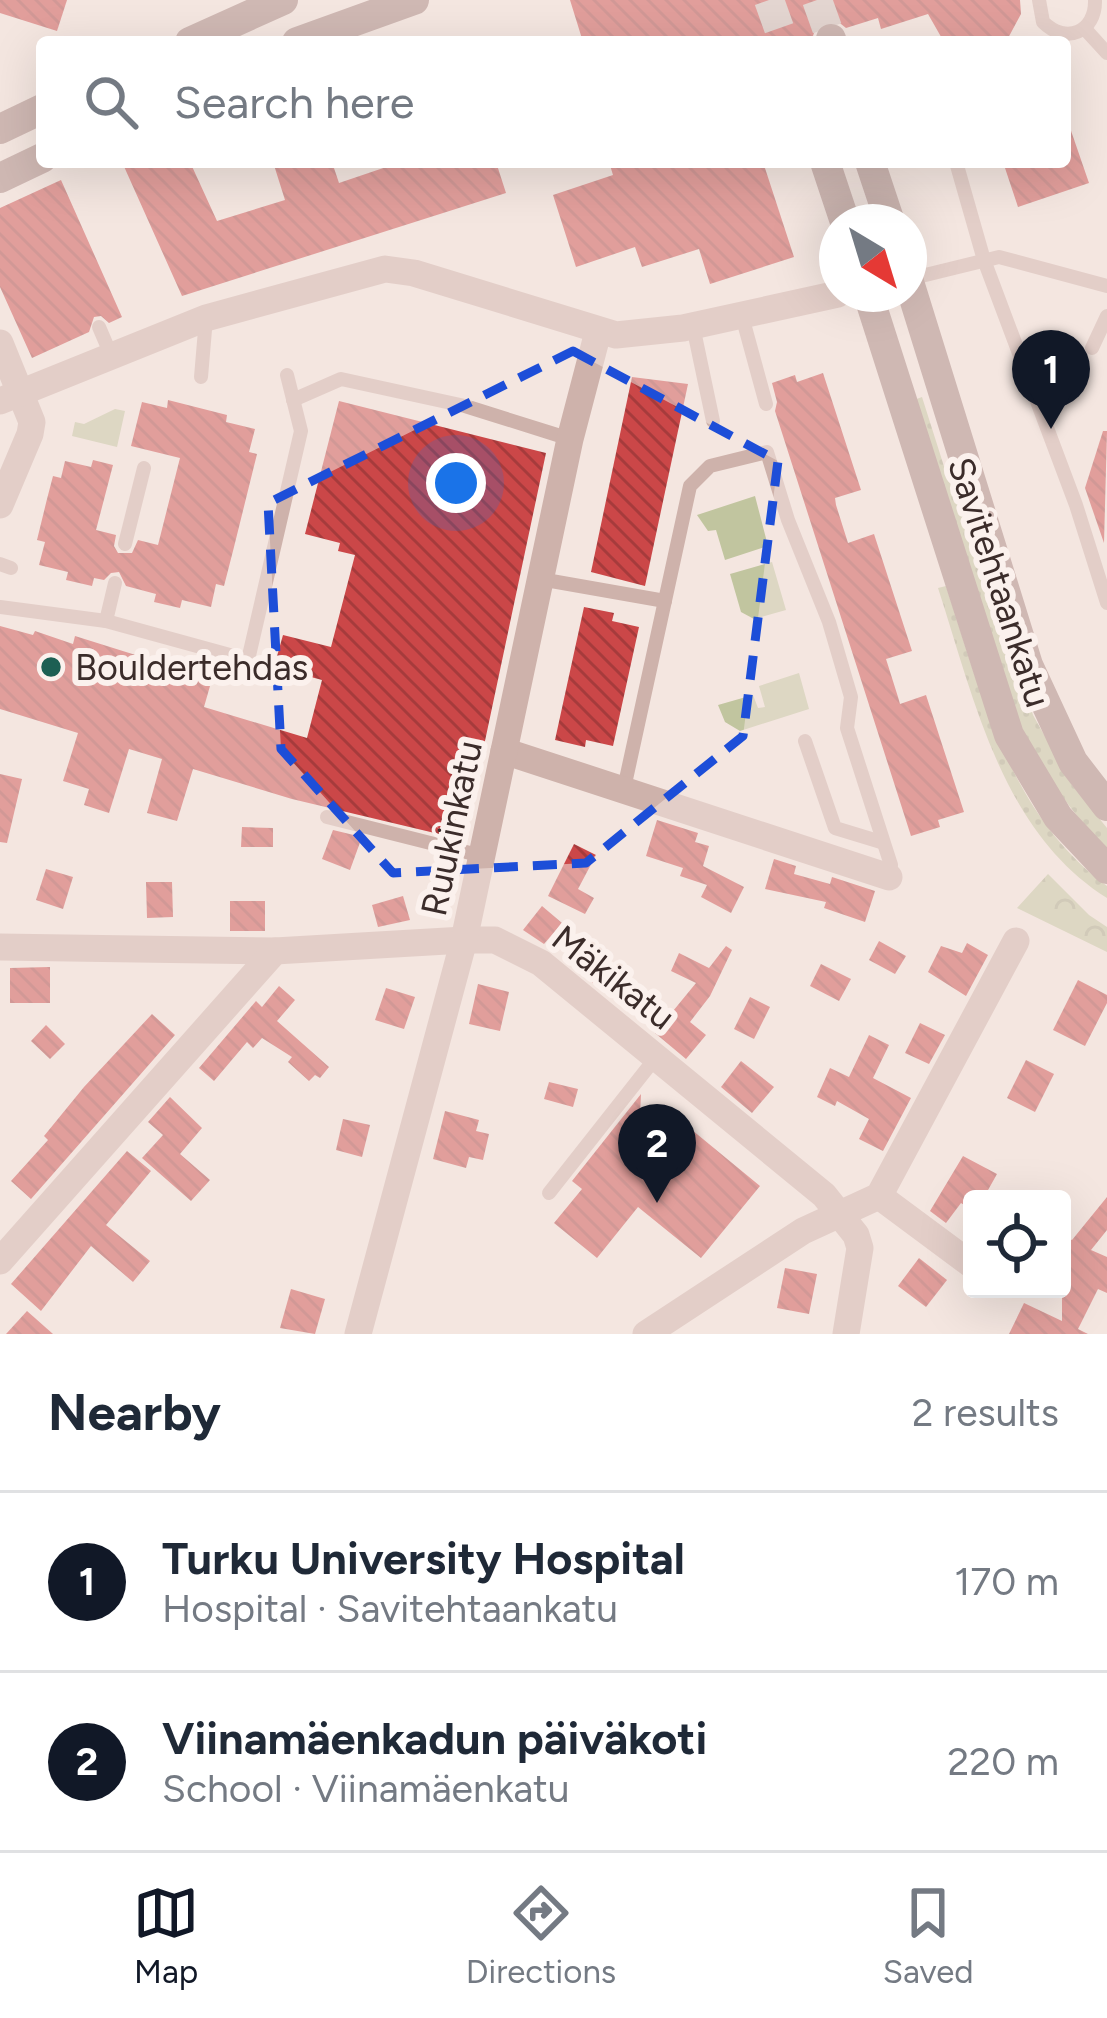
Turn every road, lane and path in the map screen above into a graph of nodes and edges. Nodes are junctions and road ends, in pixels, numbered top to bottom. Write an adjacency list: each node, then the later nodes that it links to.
1 (283, 0): 6 (main road)
2 (409, 0): 7 (main road)
3 (1039, 0): 8 (lane)
4 (1099, 3): 5 (lane)
5 (1084, 28): 9 (lane); 10 (lane)
6 (203, 36)
7 (313, 36)
8 (1048, 36)
9 (1059, 36)
10 (1107, 53)
11 (36, 113): 12 (main road)
12 (0, 129)
13 (36, 161): 17 (main road)
14 (827, 168): 18 (main road)
15 (872, 168): 19 (main road)
16 (958, 168): 20 (lane)
17 (0, 177)
18 (838, 204)
19 (884, 204)
20 (984, 260): 21 (lane); 22 (lane); 48 (lane)
21 (927, 275)
22 (1107, 286)
23 (819, 298): 26 (street)
24 (874, 312): 58 (main road, Savitehtaankatu)
25 (919, 312): 54 (main road, Savitehtaankatu)
26 (742, 316): 29 (street); 39 (lane)
27 (1107, 316): 33 (lane)
28 (206, 318): 31 (street); 34 (street); 36 (lane)
29 (694, 326): 31 (street); 40 (lane)
30 (99, 327): 34 (lane)
31 (598, 332): 41 (street, Ruukinkatu)
32 (0, 344): 37 (street)
33 (1092, 348)
34 (111, 355): 37 (street)
35 (287, 375): 38 (lane)
36 (201, 377)
37 (10, 396): 43 (street)
38 (293, 400): 41 (lane); 50 (lane)
39 (766, 404)
40 (713, 421)
41 (570, 439): 45 (street, Ruukinkatu)
42 (144, 468): 44 (lane)
43 (0, 505)
44 (125, 544)
45 (540, 579): 47 (lane); 52 (street, Ruukinkatu)
46 (115, 584): 50 (lane)
47 (665, 601): 53 (lane); 56 (lane)
48 (1107, 602)
49 (0, 607): 50 (lane)
50 (106, 621)
51 (805, 741): 56 (lane)
52 (504, 751): 53 (street); 57 (street, Ruukinkatu)
53 (622, 793): 59 (street)
54 (1107, 806)
55 (327, 817): 57 (lane)
56 (881, 842): 59 (lane)
57 (482, 856): 60 (street, Ruukinkatu)
58 (1107, 868)
59 (889, 877)
60 (464, 940): 63 (street, Mäkikatu); 64 (street, Mäkikatu); 70 (street, Ruukinkatu)
61 (1016, 941): 66 (street)
62 (0, 947): 63 (street, Mäkikatu)
63 (275, 951): 69 (street)
64 (657, 1056): 65 (lane); 67 (street, Mäkikatu)
65 (549, 1193)
66 (878, 1196): 67 (street); 68 (street)
67 (842, 1214): 71 (street); 72 (street)
68 (963, 1258)
69 (0, 1261)
70 (358, 1334)
71 (646, 1334)
72 (846, 1334)

